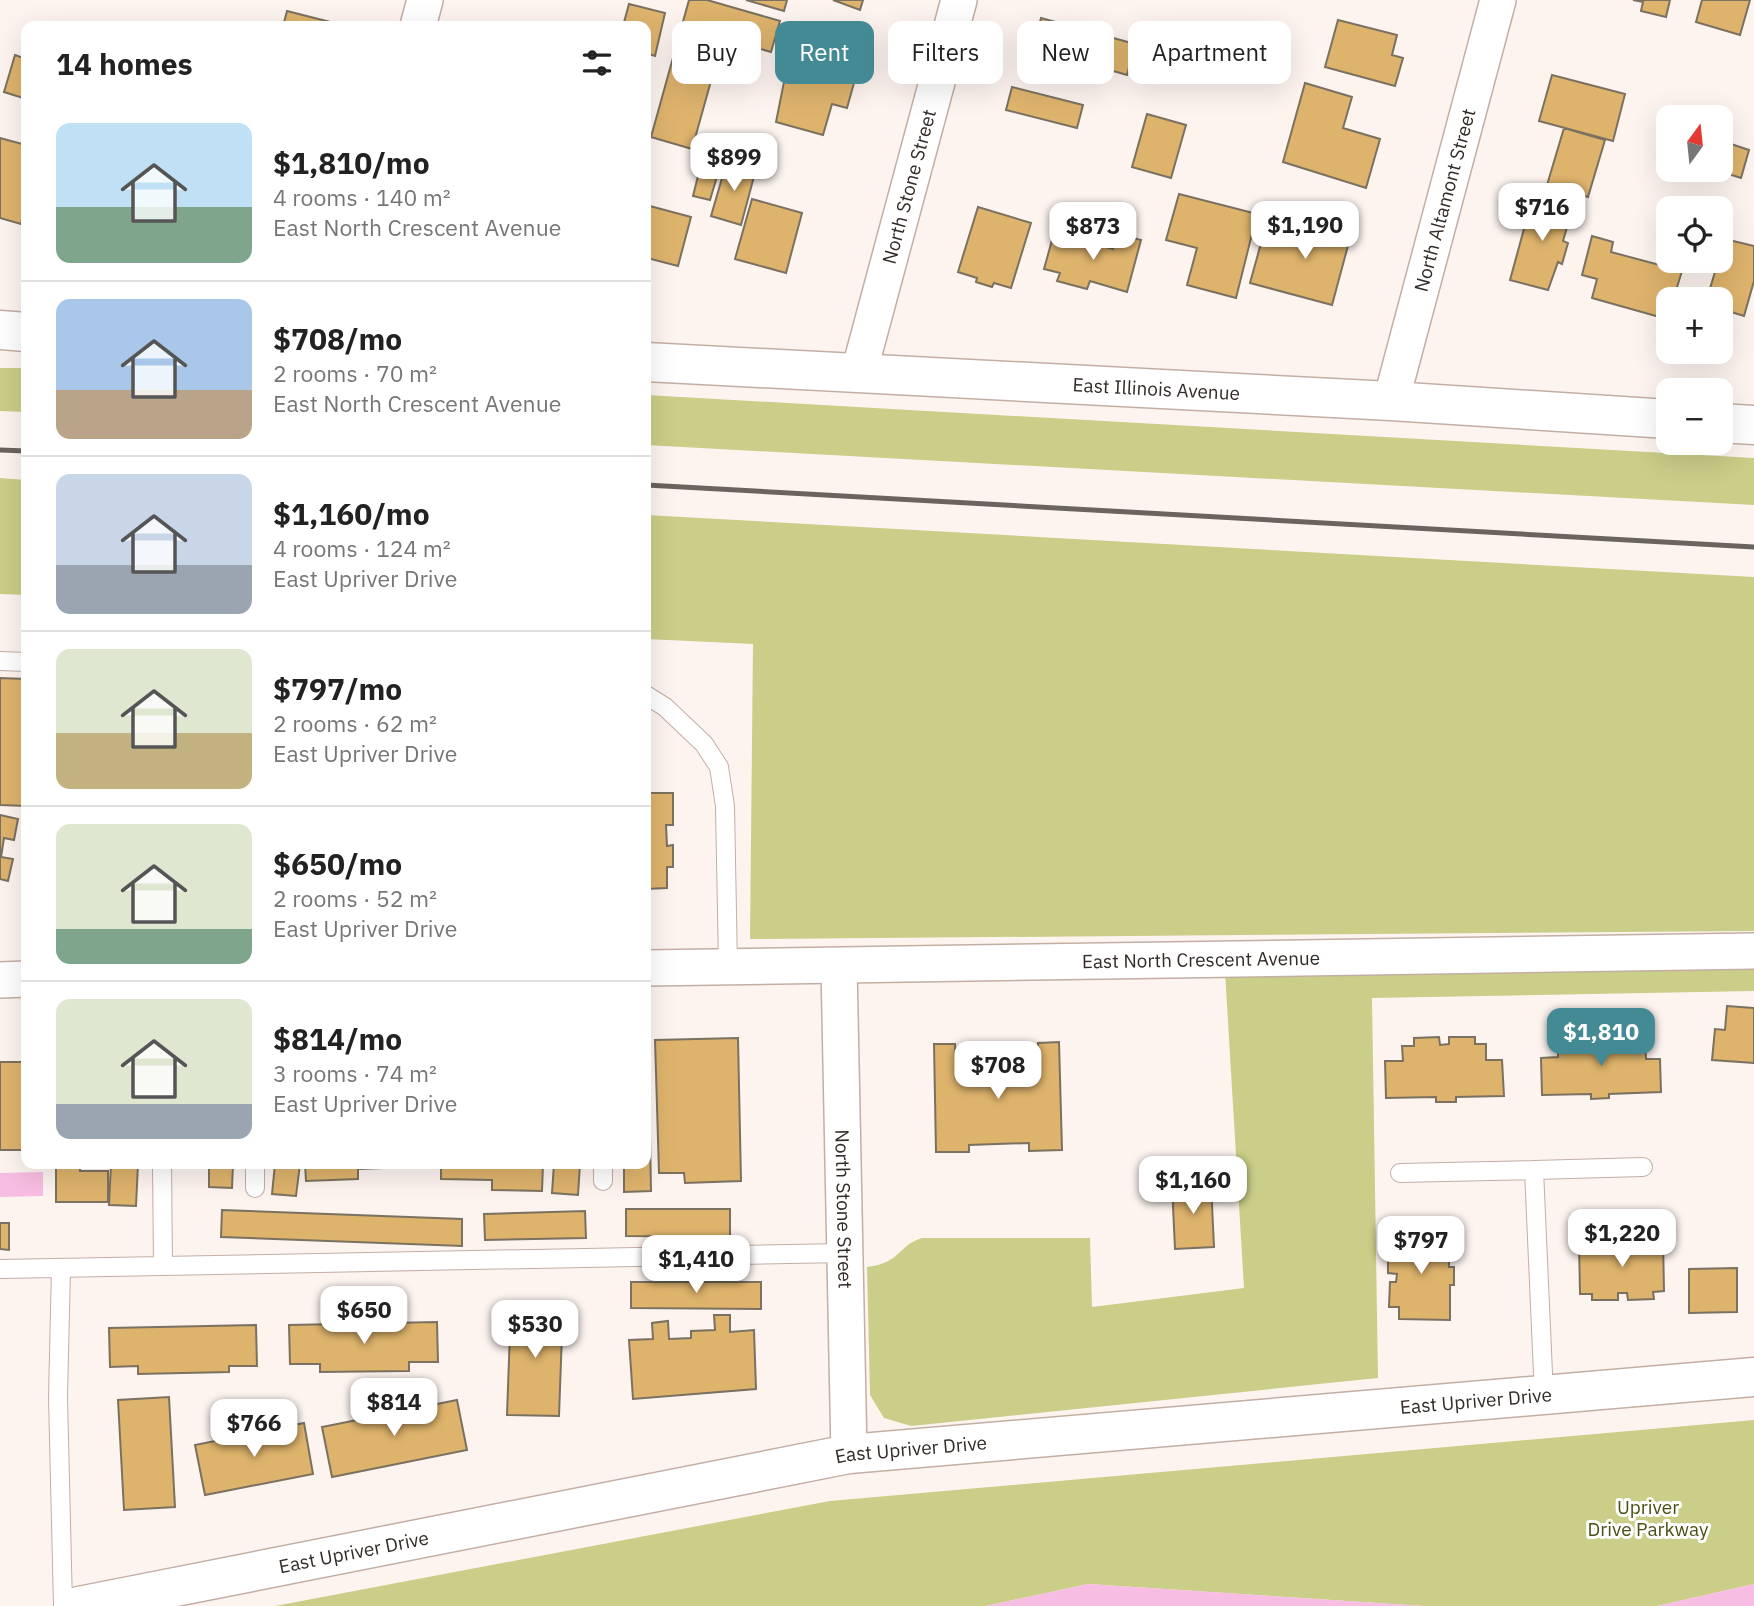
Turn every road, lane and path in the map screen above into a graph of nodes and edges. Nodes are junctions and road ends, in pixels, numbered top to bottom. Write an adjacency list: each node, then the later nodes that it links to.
1 (425, 0): 4 (street)
2 (960, 0): 8 (street, North Stone Street)
3 (1498, 0): 9 (street, North Altamont Street)
4 (419, 21)
5 (0, 330): 6 (street)
6 (21, 332)
7 (651, 362): 8 (street, East Illinois Avenue)
8 (859, 372): 9 (street, East Illinois Avenue)
9 (1391, 401): 10 (street, East Illinois Avenue)
10 (1656, 418)
11 (1733, 424): 12 (street)
12 (1754, 425)
13 (0, 661): 14 (lane)
14 (21, 662)
15 (651, 698): 18 (lane)
16 (1754, 951): 17 (street, East North Crescent Avenue)
17 (839, 966): 18 (street, East North Crescent Avenue); 28 (street, North Stone Street)
18 (727, 967): 19 (street, East North Crescent Avenue)
19 (651, 968)
20 (21, 979): 21 (street)
21 (0, 980)
22 (1643, 1167): 25 (lane)
23 (162, 1169): 29 (lane)
24 (255, 1169): 27 (lane)
25 (1534, 1170): 26 (lane); 33 (lane)
26 (1400, 1174)
27 (255, 1188)
28 (845, 1253): 29 (lane); 34 (street, North Stone Street)
29 (163, 1266): 30 (lane)
30 (61, 1268): 31 (lane); 35 (lane)
31 (0, 1269)
32 (1754, 1377): 33 (street, East Upriver Drive)
33 (1544, 1396): 34 (street, East Upriver Drive)
34 (849, 1454): 36 (street, East Upriver Drive)
35 (63, 1606)
36 (79, 1606)

